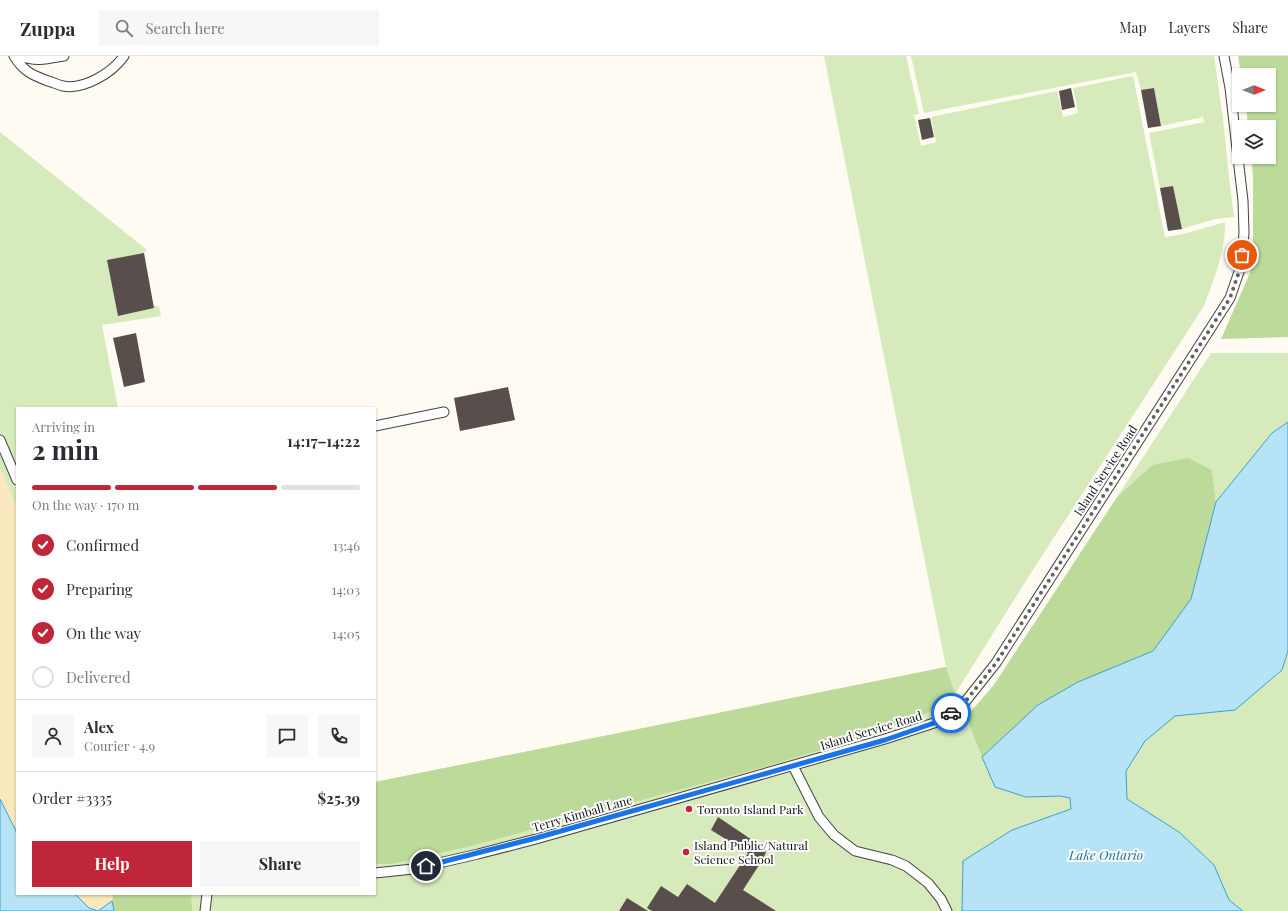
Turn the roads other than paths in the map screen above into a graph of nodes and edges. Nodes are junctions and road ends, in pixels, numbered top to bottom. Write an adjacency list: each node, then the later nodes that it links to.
1 (14, 56): 4 (lane)
2 (20, 56): 3 (lane)
3 (64, 56)
4 (124, 56)
5 (1224, 56): 10 (lane, Island Service Road)
6 (444, 412): 7 (lane)
7 (376, 426)
8 (0, 440): 9 (lane)
9 (14, 468)
10 (793, 766): 11 (lane, Terry Kimball Lane); 14 (lane)
11 (376, 873)
12 (207, 895): 13 (lane)
13 (205, 911)
14 (947, 911)

